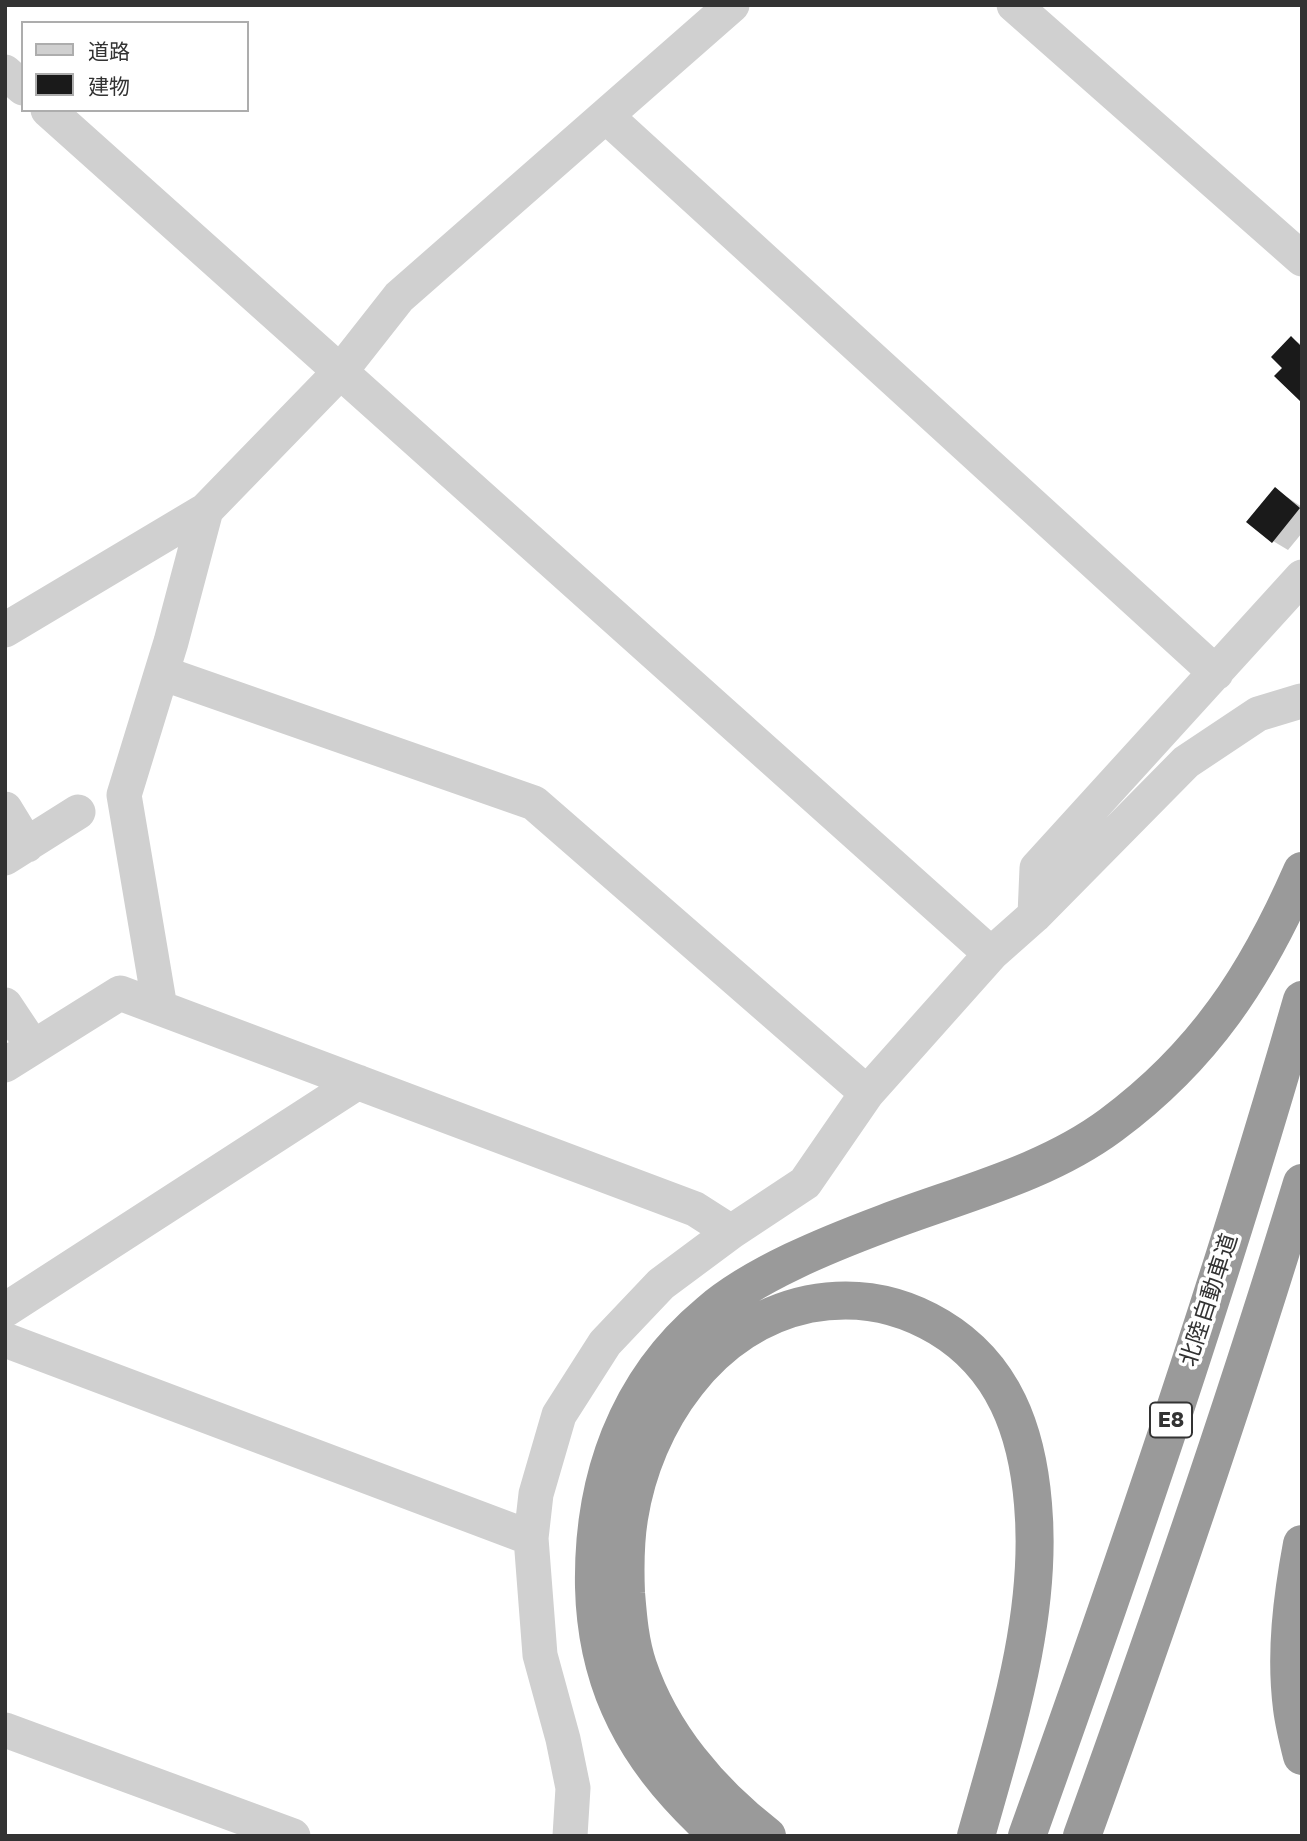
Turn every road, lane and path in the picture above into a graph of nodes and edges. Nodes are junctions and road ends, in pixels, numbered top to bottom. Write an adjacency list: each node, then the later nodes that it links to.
1 (732, 5): 6 (street)
2 (1014, 5): 7 (street)
3 (5, 72): 4 (street)
4 (21, 86)
5 (50, 112): 8 (street)
6 (606, 116): 8 (street); 13 (street)
7 (1302, 259)
8 (340, 372): 9 (street); 20 (street)
9 (206, 510): 11 (street); 12 (street)
10 (1302, 577): 13 (street)
11 (5, 631)
12 (162, 673): 23 (street); 26 (street)
13 (1216, 673): 19 (street)
14 (1301, 701): 19 (street)
15 (5, 809): 17 (street)
16 (78, 812): 17 (street)
17 (16, 851)
18 (1302, 871): 37 (highway)
19 (1035, 915): 20 (street)
20 (991, 954): 26 (street)
21 (1302, 1000): 40 (highway, 北陸自動車道 / E8)
22 (5, 1005): 24 (street)
23 (160, 1008): 24 (street); 25 (street)
24 (19, 1056)
25 (358, 1082): 28 (street); 29 (street)
26 (867, 1093): 28 (street)
27 (1302, 1183): 41 (highway, E8)
28 (731, 1232): 31 (street)
29 (5, 1310)
30 (5, 1340): 31 (street)
31 (531, 1538): 36 (street)
32 (1302, 1544): 34 (highway)
33 (5, 1730): 35 (street)
34 (1302, 1756)
35 (293, 1836)
36 (570, 1836)
37 (719, 1836)
38 (767, 1836): 39 (highway)
39 (976, 1836)
40 (1027, 1836)
41 (1082, 1836)

